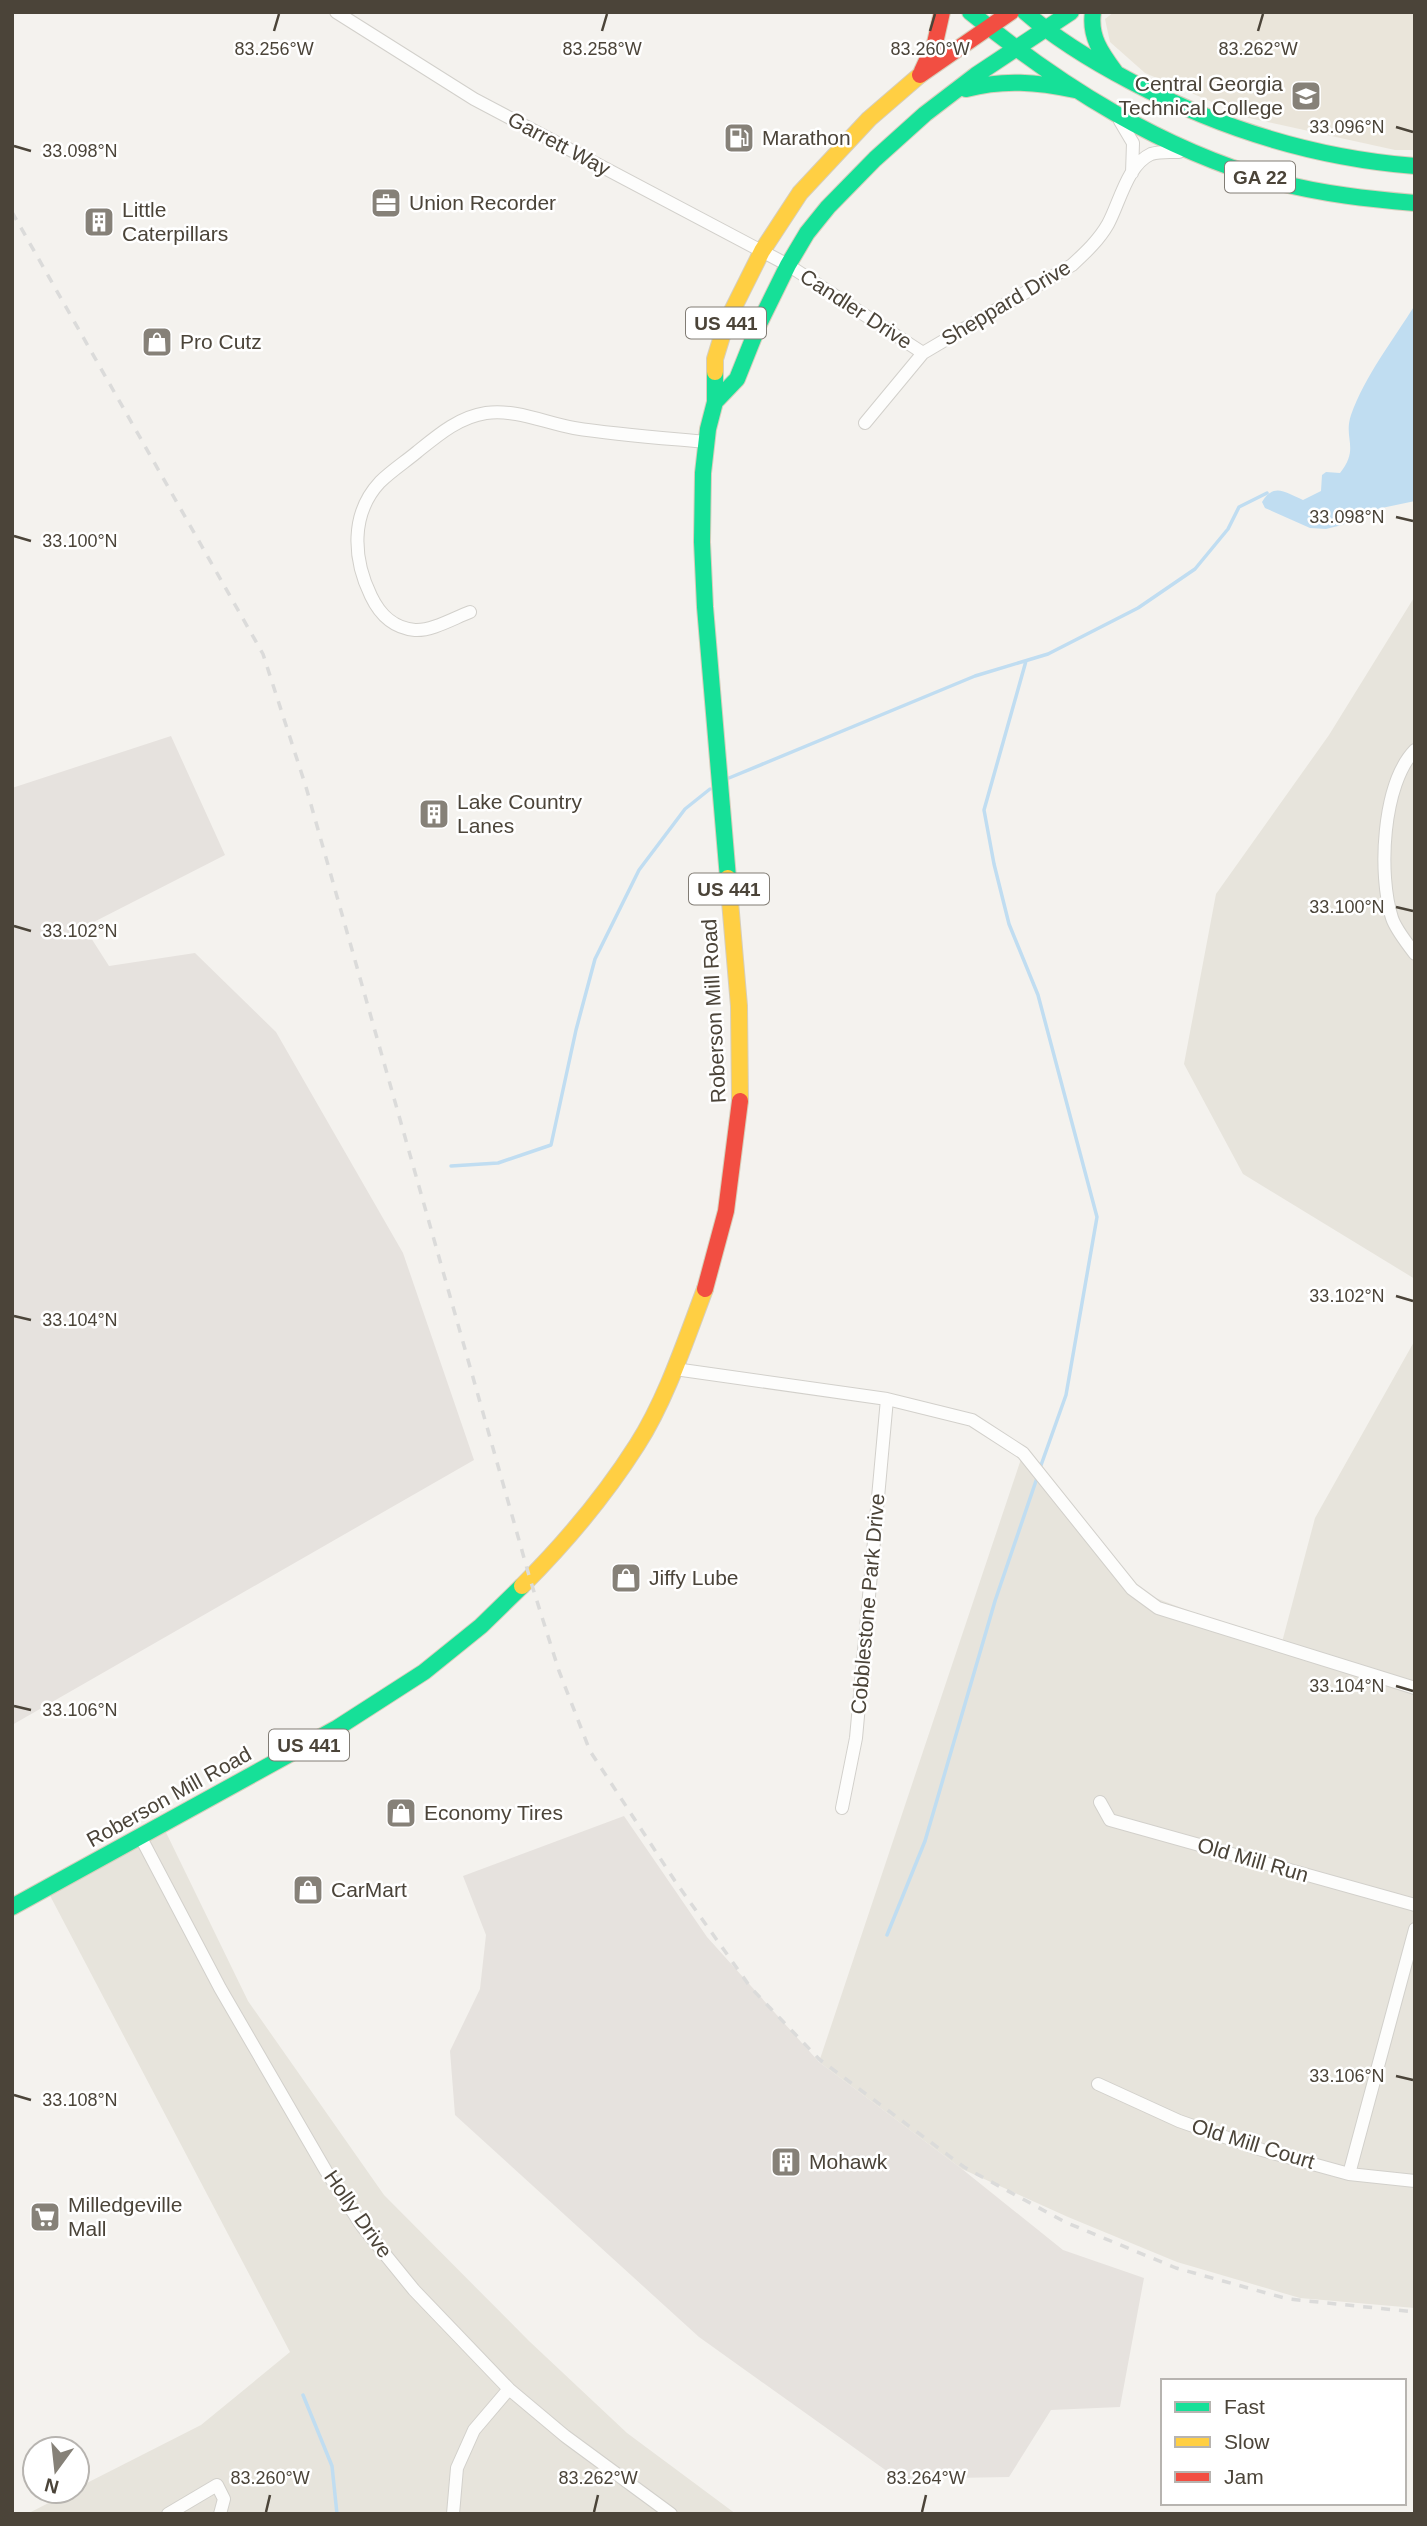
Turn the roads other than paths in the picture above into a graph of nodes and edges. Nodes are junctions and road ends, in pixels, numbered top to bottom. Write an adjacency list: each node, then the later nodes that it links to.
1 (336, 12): 20 (street, Garrett Way)
2 (942, 12): 12 (main road)
3 (970, 12): 8 (main road, GA 22)
4 (1011, 12): 8 (main road, Roberson Mill Road / US 441)
5 (1025, 12): 9 (main road, GA 22)
6 (1071, 12): 9 (main road, US 441)
7 (1093, 12): 11 (main road)
8 (988, 28): 10 (main road, GA 22); 12 (main road, Roberson Mill Road / US 441)
9 (1044, 30): 10 (main road, US 441); 11 (main road, GA 22)
10 (1015, 50): 13 (main road, GA 22); 14 (main road, US 441)
11 (1116, 74): 17 (main road, GA 22)
12 (920, 75): 20 (main road, Roberson Mill Road / US 441)
13 (1076, 90): 14 (main road); 15 (main road, GA 22)
14 (952, 93): 21 (main road, US 441)
15 (1116, 115): 16 (main road, GA 22); 18 (street, Sheppard Drive)
16 (1193, 153): 18 (street, Sheppard Drive); 19 (main road, GA 22)
17 (1415, 166)
18 (1132, 173): 22 (street, Sheppard Drive)
19 (1415, 203)
20 (762, 251): 21 (street, Garrett Way); 23 (main road, Roberson Mill Road / US 441)
21 (788, 265): 22 (street, Candler Drive); 23 (main road, US 441)
22 (923, 353): 24 (street, Sheppard Drive)
23 (715, 402): 25 (main road, Roberson Mill Road / US 441)
24 (865, 423)
25 (707, 442): 26 (street); 29 (main road, Roberson Mill Road / US 441)
26 (470, 612)
27 (1415, 750): 28 (street)
28 (1414, 951)
29 (675, 1369): 30 (street); 34 (main road, Roberson Mill Road / US 441)
30 (887, 1399): 31 (street); 33 (street, Cobblestone Park Drive)
31 (1415, 1688)
32 (1101, 1802): 35 (street, Old Mill Run)
33 (842, 1808)
34 (140, 1836): 36 (main road, Roberson Mill Road / US 441); 41 (street, Holly Drive)
35 (1415, 1905)
36 (12, 1907)
37 (1415, 1929): 39 (street)
38 (1098, 2084): 39 (street, Old Mill Court)
39 (1349, 2174): 40 (street, Old Mill Court)
40 (1415, 2181)
41 (509, 2389): 44 (street); 45 (street, Holly Drive)
42 (168, 2514): 43 (street)
43 (220, 2514)
44 (453, 2514)
45 (671, 2514)

